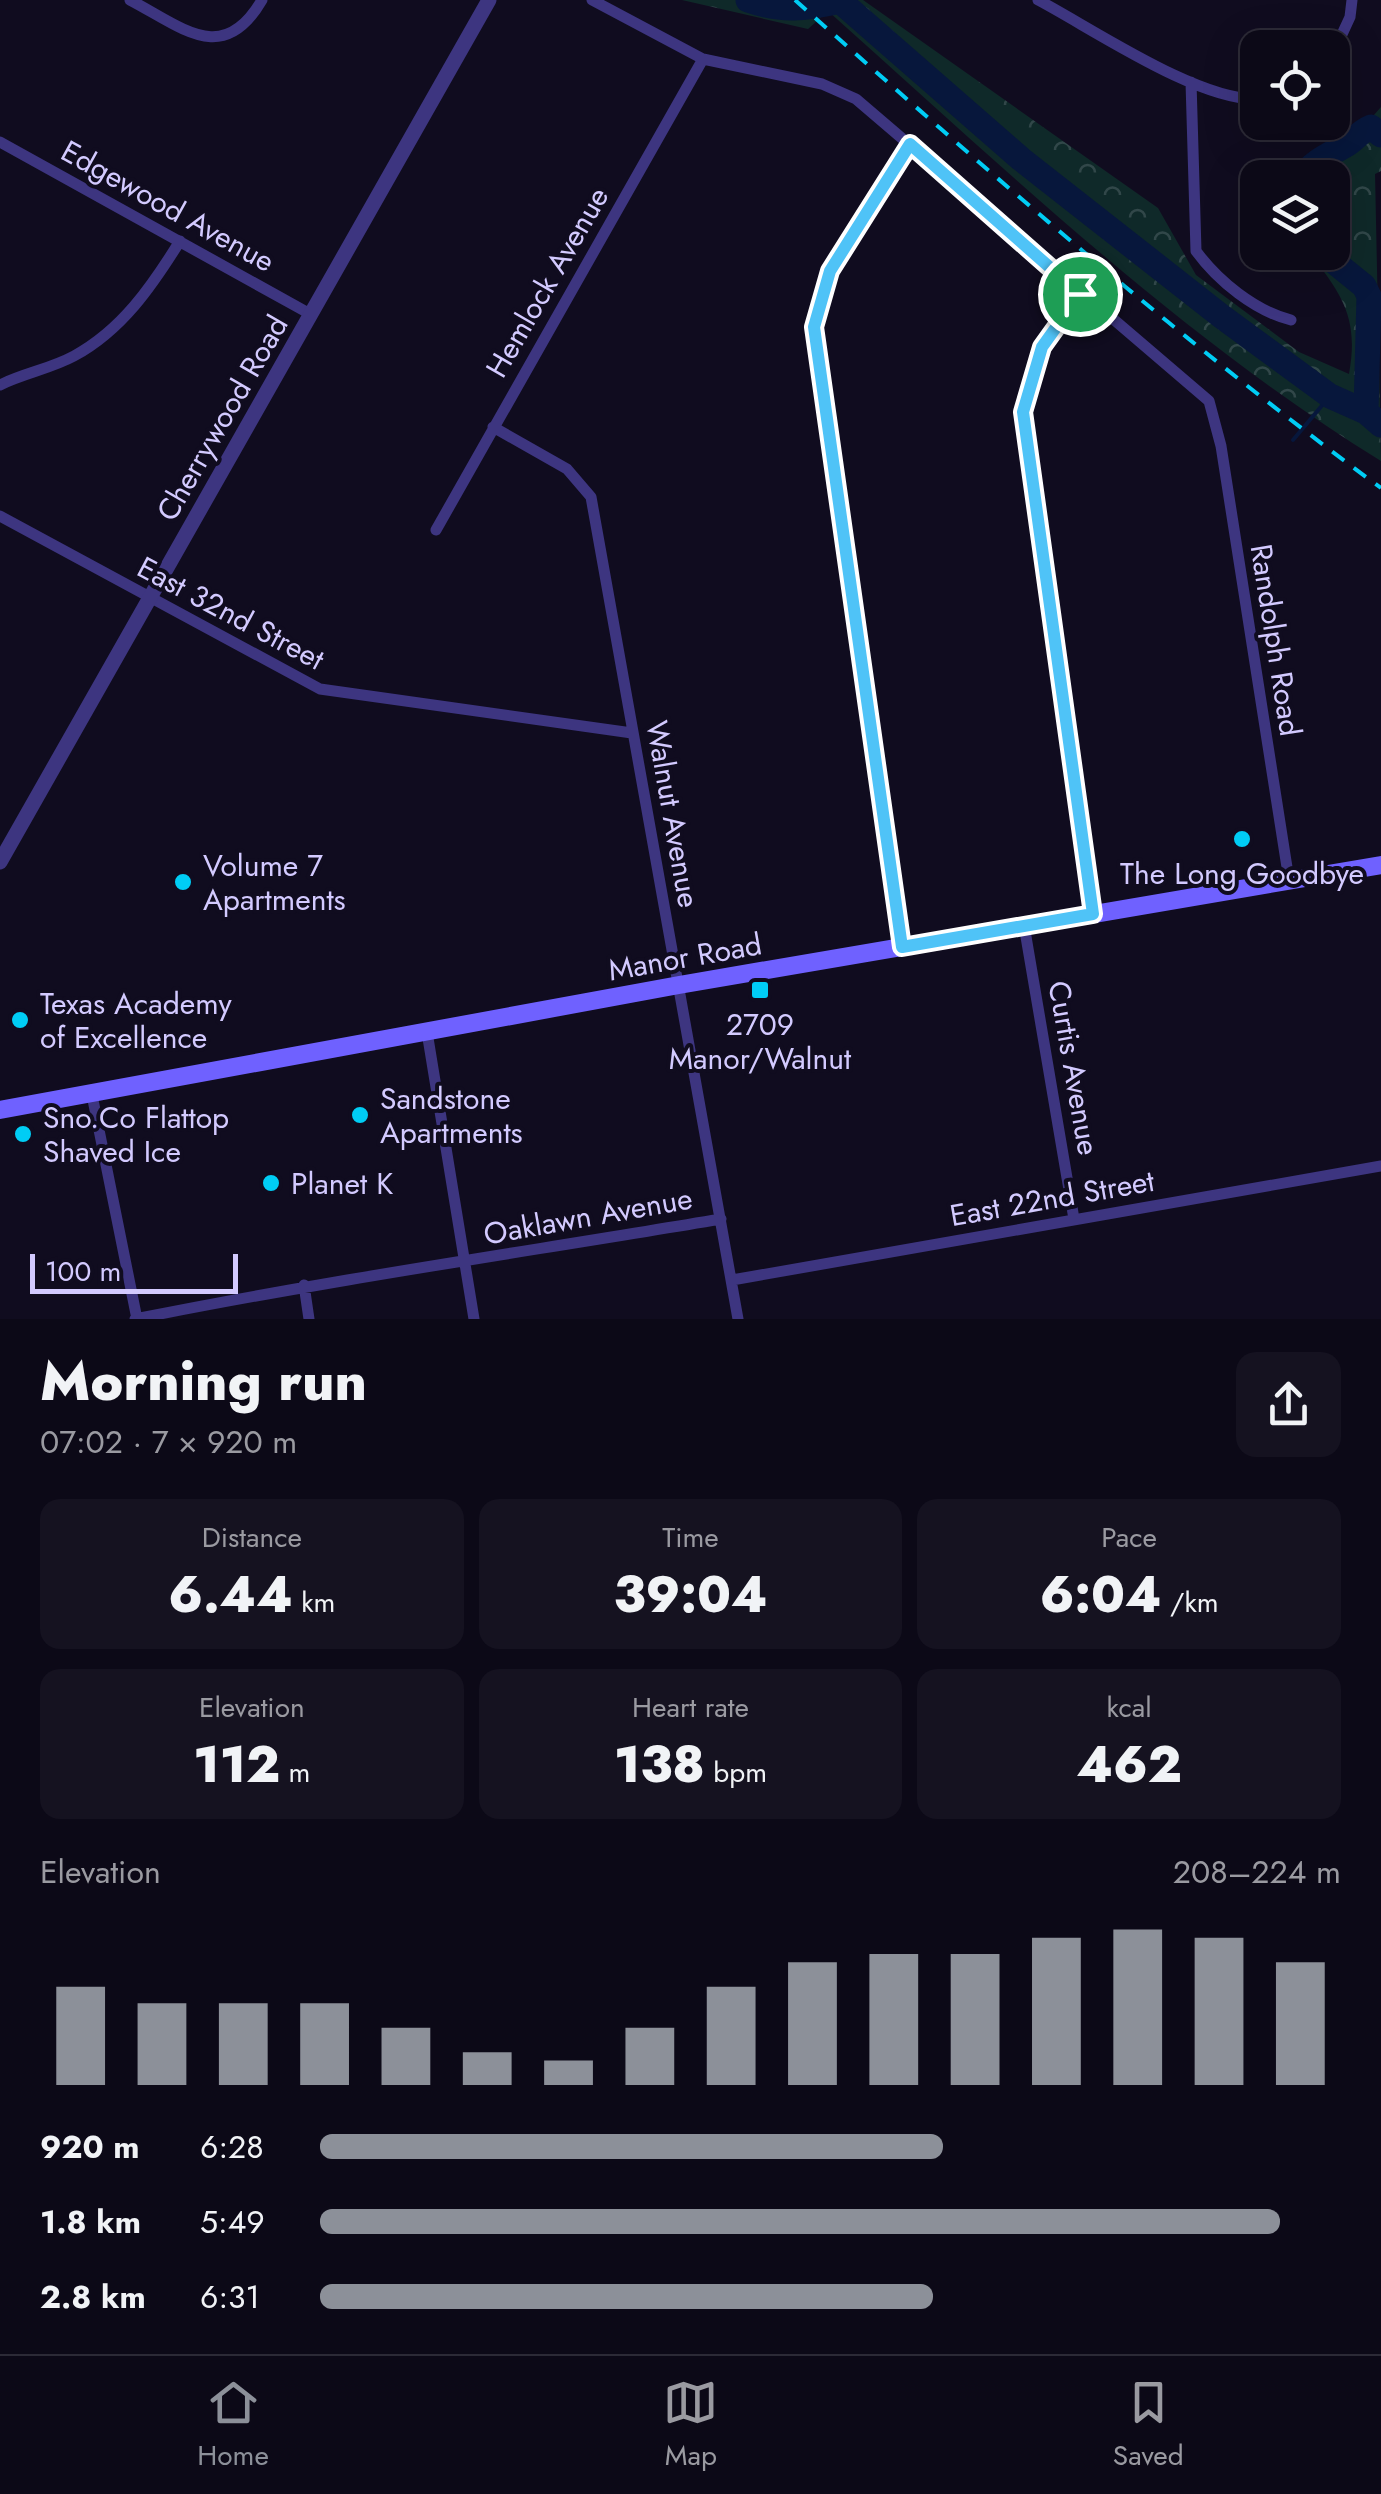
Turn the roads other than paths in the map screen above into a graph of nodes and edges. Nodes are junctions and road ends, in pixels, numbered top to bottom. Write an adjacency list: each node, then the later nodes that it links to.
1 (130, 0): 2 (street)
2 (262, 0)
3 (489, 0): 15 (street, Cherrywood Road)
4 (592, 0): 8 (street)
5 (1038, 0): 9 (street)
6 (1352, 0): 7 (street)
7 (1344, 30)
8 (703, 60): 12 (street); 18 (street, Hemlock Avenue)
9 (1191, 82): 10 (street); 16 (street)
10 (1240, 97)
11 (0, 142): 13 (street, Edgewood Avenue)
12 (910, 144): 14 (street); 28 (street)
13 (180, 241): 15 (street, Edgewood Avenue); 17 (street)
14 (1080, 294): 25 (street, Randolph Road); 26 (street)
15 (312, 315): 21 (street, Cherrywood Road)
16 (1291, 320)
17 (0, 385)
18 (493, 427): 20 (street, Hemlock Avenue); 22 (street, Walnut Avenue)
19 (0, 516): 21 (street, East 32nd Street)
20 (436, 530)
21 (150, 599): 22 (street, East 32nd Street); 23 (street, Cherrywood Road)
22 (632, 733): 29 (street, Walnut Avenue)
23 (0, 862)
24 (1381, 865): 25 (main road, Manor Road)
25 (1289, 880): 26 (main road, Manor Road)
26 (1093, 914): 27 (main road, Manor Road)
27 (1024, 925): 28 (main road, Manor Road); 35 (street, Curtis Avenue)
28 (902, 947): 29 (main road, Manor Road)
29 (679, 986): 30 (main road, Manor Road); 34 (street, Walnut Avenue)
30 (427, 1032): 31 (main road, Manor Road); 36 (street)
31 (92, 1095): 32 (main road, Manor Road); 39 (street)
32 (0, 1110)
33 (1381, 1166): 35 (street, East 22nd Street)
34 (720, 1219): 36 (street, Oaklawn Avenue); 37 (street, Walnut Avenue)
35 (1074, 1220): 37 (street, East 22nd Street)
36 (465, 1264): 38 (street); 41 (street)
37 (732, 1280): 42 (street, Walnut Avenue)
38 (304, 1285): 39 (street); 40 (street)
39 (136, 1319)
40 (309, 1319)
41 (474, 1319)
42 (738, 1319)

